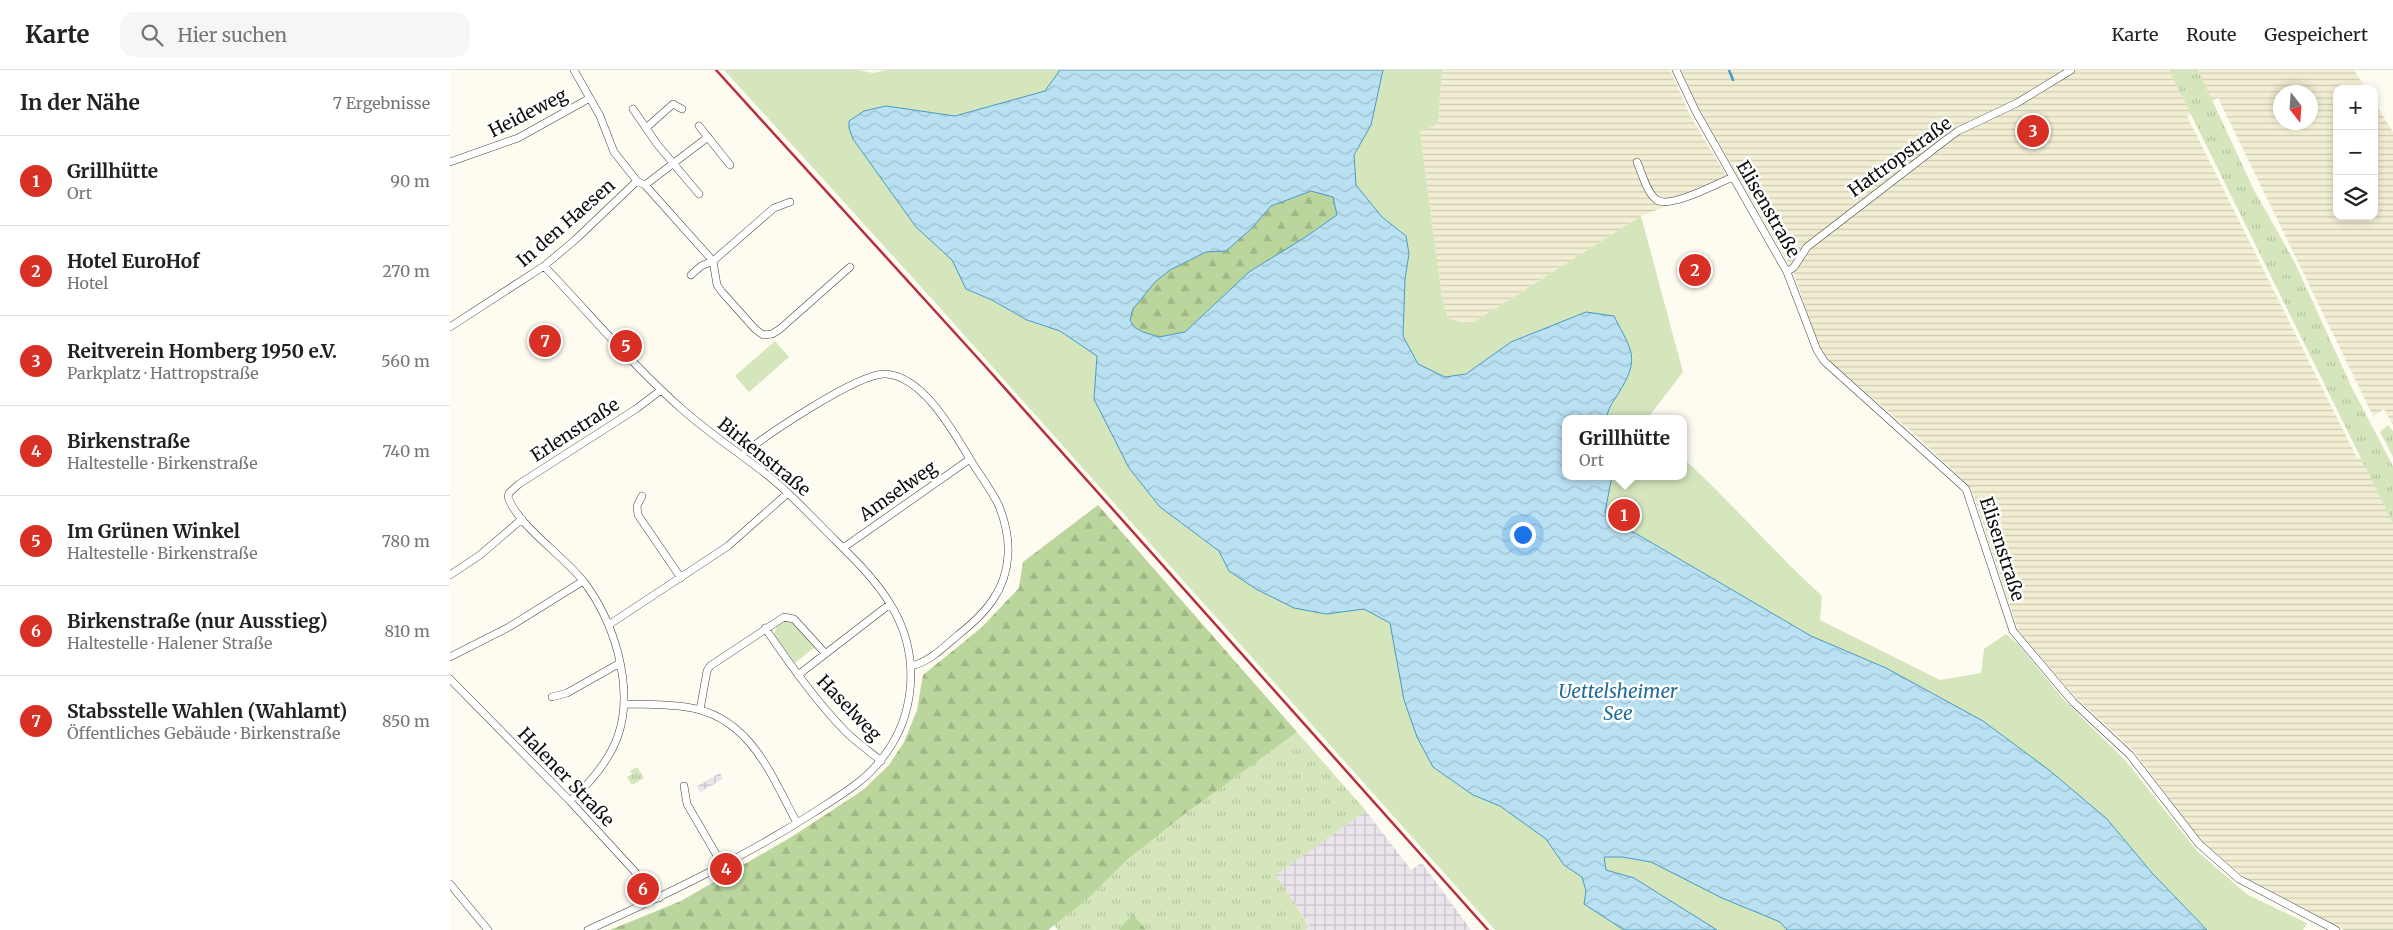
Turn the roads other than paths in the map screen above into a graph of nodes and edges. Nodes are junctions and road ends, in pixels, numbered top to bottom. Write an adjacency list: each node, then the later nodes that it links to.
1 (574, 70): 4 (street)
2 (1676, 70): 14 (street, Elisenstraße)
3 (2071, 70): 22 (street, Hattropstraße)
4 (590, 98): 10 (street, Heideweg); 15 (street)
5 (632, 109): 8 (street)
6 (682, 109): 8 (street)
7 (699, 126): 9 (street)
8 (646, 128): 11 (street)
9 (708, 137): 11 (street, In den Haesen); 13 (street)
10 (450, 162)
11 (673, 162): 16 (street, In den Haesen); 17 (street)
12 (1637, 162): 14 (street)
13 (730, 165)
14 (1733, 177): 22 (street, Elisenstraße)
15 (637, 181): 16 (street, In den Haesen); 20 (street, In den Haesen)
16 (644, 186): 19 (street)
17 (699, 194)
18 (790, 202): 19 (street)
19 (713, 262): 21 (street); 23 (street)
20 (544, 266): 24 (street, In den Haesen); 25 (street, Birkenstraße)
21 (850, 267)
22 (1787, 272): 56 (street, Elisenstraße)
23 (691, 275)
24 (450, 327)
25 (660, 390): 26 (street, Birkenstraße); 30 (street, Erlenstraße)
26 (742, 455): 27 (street); 28 (street, Birkenstraße)
27 (970, 459): 31 (street, Amselweg); 41 (street)
28 (788, 493): 31 (street, Birkenstraße); 33 (street)
29 (642, 496): 33 (street)
30 (522, 519): 32 (street); 34 (street)
31 (843, 548): 35 (street, Birkenstraße)
32 (450, 575)
33 (681, 578): 36 (street)
34 (584, 581): 36 (street); 39 (street)
35 (890, 604): 38 (street, Haselweg); 41 (street, Birkenstraße)
36 (610, 624): 40 (street)
37 (765, 628): 38 (street, Haselweg); 42 (street, Haselweg); 46 (street, Haselweg)
38 (825, 653): 42 (street, Haselweg)
39 (450, 657)
40 (620, 663): 44 (street); 45 (street)
41 (911, 666): 47 (street, Birkenstraße)
42 (798, 675): 47 (street, Haselweg)
43 (450, 680): 49 (street, Halener Straße)
44 (552, 697)
45 (625, 704): 46 (street); 49 (street)
46 (700, 710): 50 (street)
47 (881, 761): 50 (street, Birkenstraße)
48 (684, 786): 51 (street)
49 (570, 801): 53 (street, Halener Straße)
50 (798, 823): 51 (street, Birkenstraße)
51 (723, 866): 53 (street, Birkenstraße)
52 (450, 884): 54 (street)
53 (659, 898): 55 (street, Birkenstraße)
54 (488, 930)
55 (588, 930)
56 (2336, 930)

